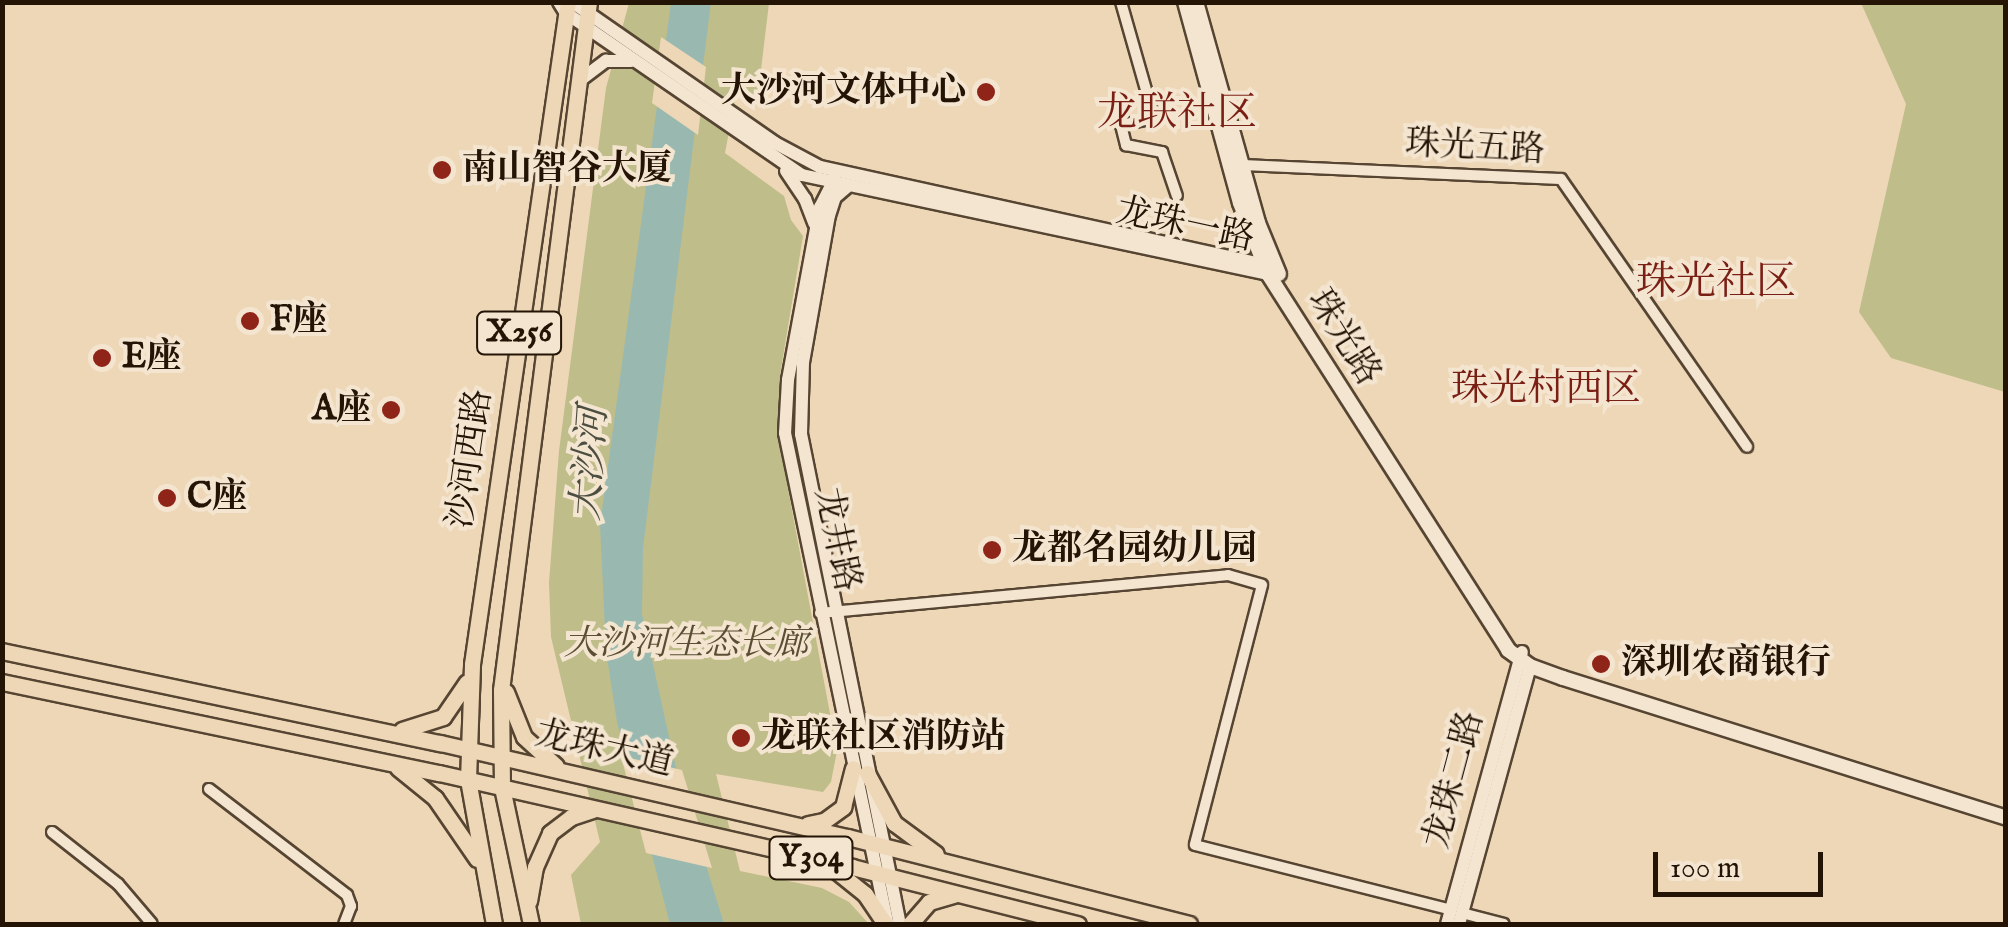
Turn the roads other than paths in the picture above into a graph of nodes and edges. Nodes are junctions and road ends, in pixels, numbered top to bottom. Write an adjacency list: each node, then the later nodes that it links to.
1 (1121, 2): 12 (street)
2 (1185, 2): 14 (main road, 珠光路)
3 (1196, 2): 9 (main road, 珠光路)
4 (566, 5): 5 (street, 龙珠一路); 19 (main road, 沙河西路 / X256)
5 (587, 14): 6 (street, 龙珠一路); 7 (main road, 沙河西路 / X256); 10 (street, 龙珠一路)
6 (639, 64): 7 (street); 8 (street, 龙珠一路)
7 (578, 84): 20 (main road, 沙河西路 / X256)
8 (778, 162): 11 (street, 龙珠一路); 13 (street)
9 (1242, 165): 14 (main road, 珠光路); 15 (street, 珠光五路)
10 (845, 180): 11 (street, 龙珠一路); 14 (street, 龙珠一路); 16 (street, 龙井路)
11 (830, 184): 13 (street, 龙井路)
12 (1177, 196)
13 (815, 235): 16 (street, 龙井路)
14 (1268, 267): 18 (main road, 珠光路)
15 (1748, 446)
16 (827, 612): 26 (street, 龙井路); 41 (street)
17 (2, 651): 22 (main road, 龙珠大道 / X256)
18 (1524, 659): 32 (main road); 41 (street, 龙珠二路)
19 (472, 664): 22 (main road, X256); 23 (main road, 沙河西路)
20 (503, 674): 24 (main road, 沙河西路 / X256); 27 (main road)
21 (2, 682): 25 (main road, 龙珠大道)
22 (375, 729): 23 (main road, 龙珠大道 / X256)
23 (467, 749): 24 (main road, 龙珠大道 / X256); 28 (main road, 沙河西路)
24 (499, 757): 27 (main road, 龙珠大道); 29 (main road, 沙河西路 / X256)
25 (386, 762): 28 (main road, 龙珠大道); 39 (main road)
26 (860, 770): 33 (main road); 35 (street, 龙井路); 37 (main road)
27 (568, 772): 33 (main road, 龙珠大道)
28 (468, 780): 29 (main road, 龙珠大道); 39 (main road, 沙河西路)
29 (502, 788): 31 (main road, 龙珠大道); 42 (main road, 沙河西路)
30 (209, 789): 44 (street)
31 (597, 809): 36 (main road, 龙珠大道 / Y304); 42 (main road)
32 (2005, 816)
33 (796, 825): 35 (main road, 龙珠大道)
34 (52, 832): 43 (street)
35 (876, 844): 37 (main road, 龙珠大道); 38 (street, 龙井路)
36 (818, 859): 38 (main road, 龙珠大道 / Y304); 46 (main road)
37 (972, 869): 50 (main road, 龙珠大道)
38 (882, 875): 40 (main road, 龙珠大道 / Y304); 46 (street, 龙井路); 47 (street, 龙井路)
39 (485, 878): 45 (main road, 沙河西路)
40 (964, 896): 48 (main road); 49 (main road, 龙珠大道 / Y304)
41 (1457, 916): 51 (street, 龙珠二路); 52 (street)
42 (530, 921)
43 (152, 924)
44 (344, 924)
45 (494, 924)
46 (886, 924)
47 (900, 924)
48 (910, 924)
49 (1078, 924)
50 (1189, 924)
51 (1447, 924)
52 (1504, 924)

